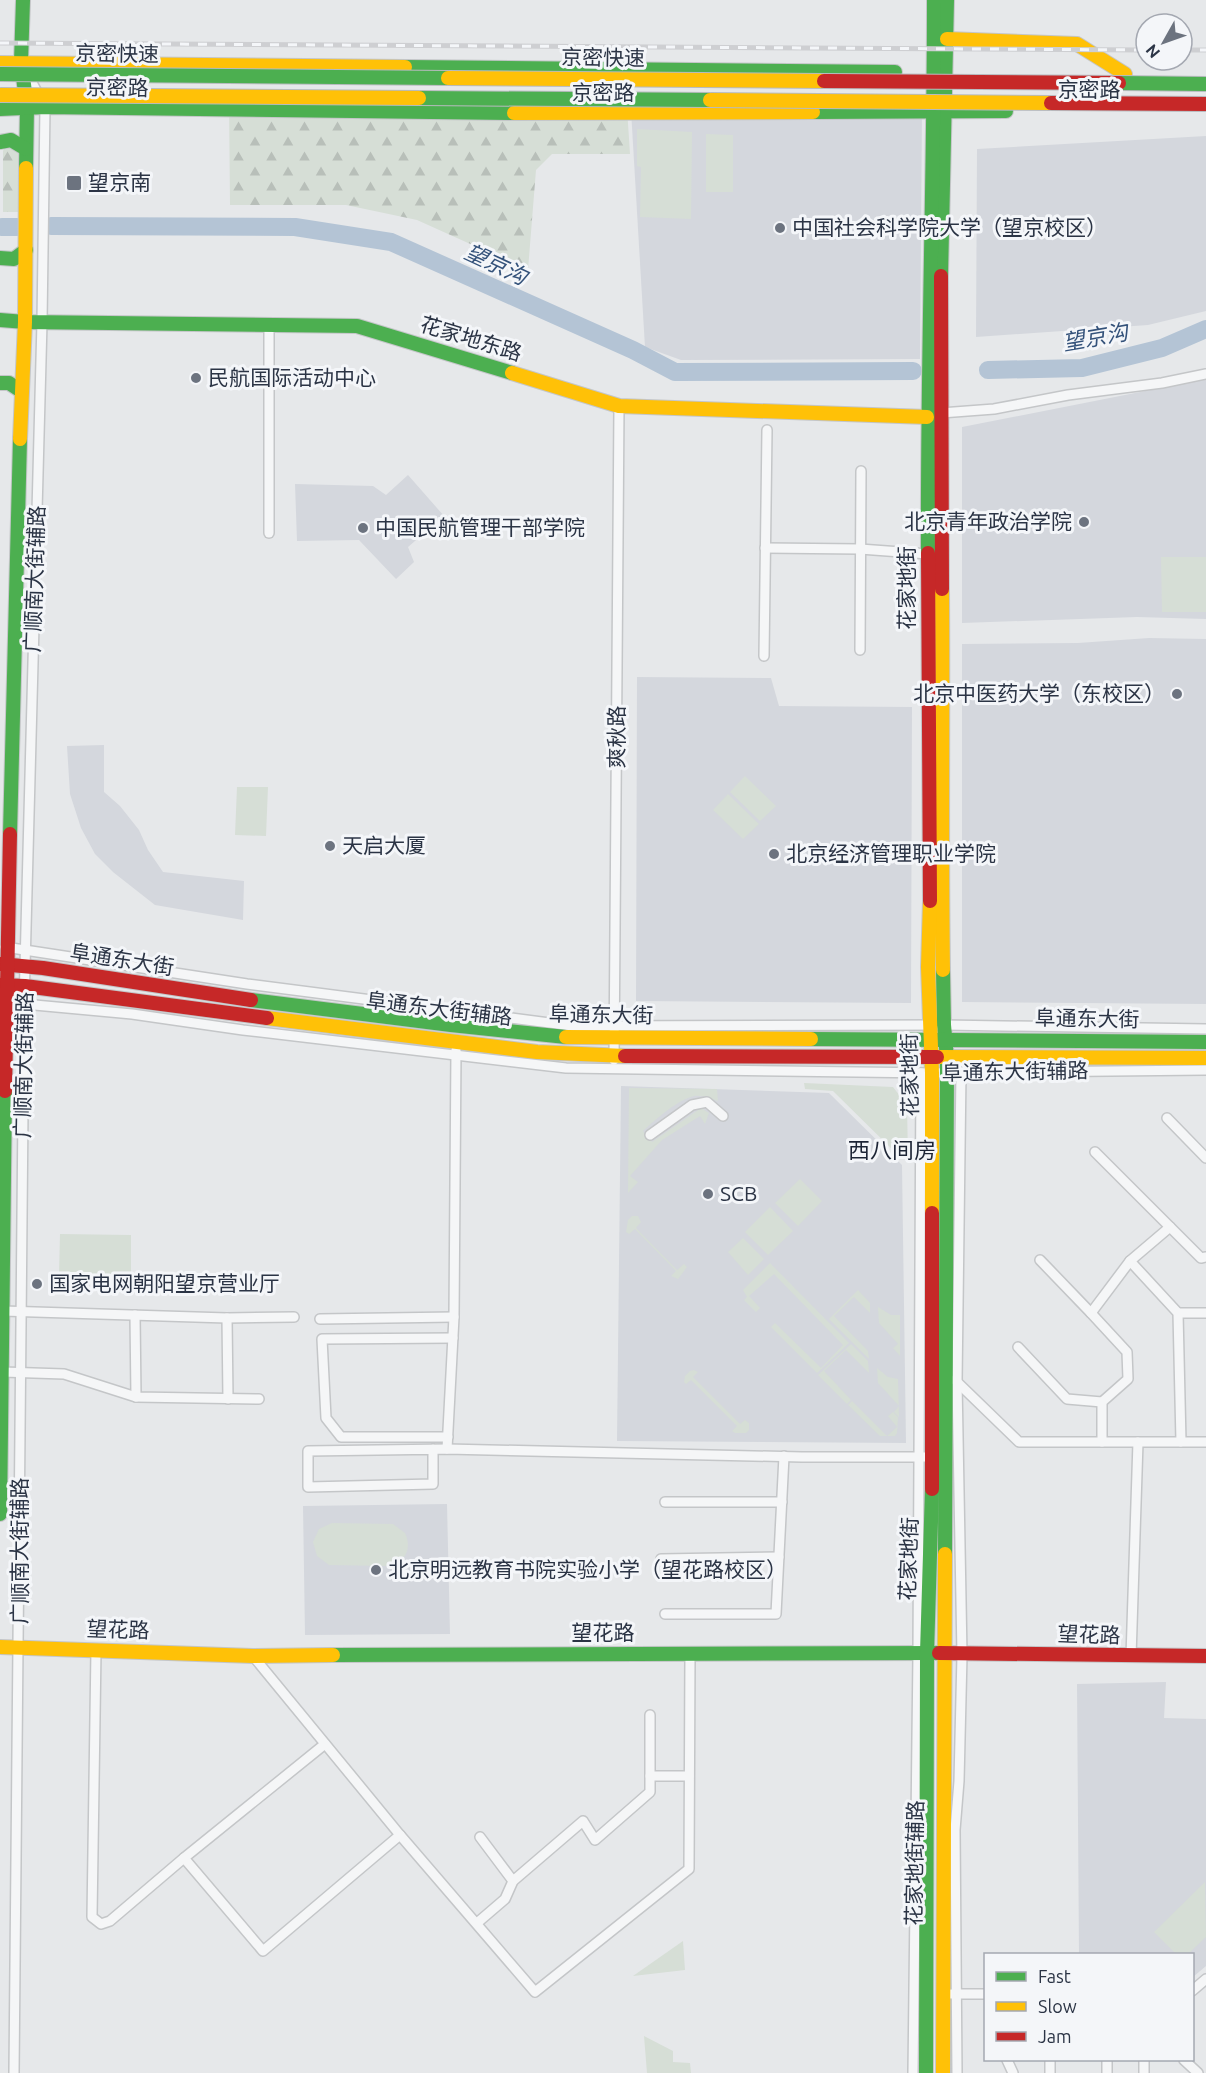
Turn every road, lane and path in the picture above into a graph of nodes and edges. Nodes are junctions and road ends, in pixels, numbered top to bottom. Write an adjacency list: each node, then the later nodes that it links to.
1 (24, 0): 5 (main road)
2 (934, 0): 7 (main road)
3 (947, 0): 4 (main road)
4 (947, 39): 7 (main road); 9 (main road)
5 (21, 62): 6 (main road, 京密路); 7 (main road, 京密路); 14 (main road); 15 (street, 广顺南大街辅路)
6 (0, 63)
7 (940, 73): 9 (main road, 京密路); 18 (main road)
8 (0, 74): 11 (main road, 京密快速, bridge)
9 (1125, 74): 10 (main road, 京密路)
10 (1206, 76)
11 (1206, 84)
12 (0, 95): 13 (main road, 京密快速, bridge)
13 (1206, 104)
14 (27, 107): 15 (main road, 京密路); 16 (main road, 京密路); 20 (main road)
15 (45, 107): 18 (main road, 京密路); 25 (street, 广顺南大街辅路)
16 (0, 109)
17 (1206, 110): 18 (main road, 京密路)
18 (939, 112): 31 (main road, 花家地街); 32 (main road, 花家地街)
19 (0, 142): 20 (main road)
20 (26, 149): 21 (main road)
21 (26, 250): 22 (main road); 24 (main road)
22 (0, 258)
23 (0, 320): 24 (main road, 花家地东路)
24 (25, 322): 25 (main road, 花家地东路); 29 (main road)
25 (42, 322): 26 (main road, 花家地东路); 42 (street, 广顺南大街辅路)
26 (269, 325): 30 (main road, 花家地东路); 35 (street)
27 (1206, 374): 31 (street)
28 (0, 383): 29 (main road)
29 (21, 391): 41 (main road)
30 (619, 406): 32 (main road, 花家地东路); 51 (street, 爽秋路)
31 (941, 413): 50 (main road, 花家地街)
32 (927, 417): 38 (main road, 花家地街)
33 (767, 430): 36 (street)
34 (861, 471): 37 (street)
35 (269, 533)
36 (765, 548): 37 (street); 40 (street)
37 (860, 549): 38 (street); 39 (street)
38 (928, 554): 50 (main road, 花家地街)
39 (860, 650)
40 (764, 656)
41 (4, 946): 42 (street, 阜通东大街辅路); 43 (main road)
42 (25, 949): 44 (street, 广顺南大街辅路); 51 (street, 阜通东大街辅路)
43 (4, 964): 44 (main road, 阜通东大街); 45 (main road)
44 (25, 967): 46 (street, 广顺南大街辅路); 51 (main road, 阜通东大街)
45 (3, 985): 46 (main road, 阜通东大街); 47 (main road)
46 (25, 987): 48 (street, 广顺南大街辅路); 55 (main road, 阜通东大街)
47 (3, 1002): 48 (street, 阜通东大街辅路); 54 (main road)
48 (24, 1004): 55 (street, 阜通东大街辅路); 74 (street, 广顺南大街辅路)
49 (1206, 1029): 50 (street, 阜通东大街辅路)
50 (935, 1030): 51 (main road, 阜通东大街); 52 (main road, 阜通东大街); 56 (main road, 花家地街)
51 (615, 1031): 59 (street, 爽秋路)
52 (945, 1040): 53 (main road, 阜通东大街); 57 (main road, 花家地街)
53 (1206, 1042)
54 (3, 1047): 73 (main road)
55 (456, 1050): 59 (main road, 阜通东大街); 80 (street)
56 (930, 1058): 57 (main road, 阜通东大街); 59 (main road, 阜通东大街); 62 (main road, 花家地街)
57 (947, 1058): 58 (main road, 阜通东大街); 63 (main road, 花家地街)
58 (1206, 1058)
59 (614, 1062): 62 (street, 阜通东大街辅路)
60 (1206, 1070): 61 (street, 阜通东大街辅路)
61 (961, 1072): 63 (street, 阜通东大街辅路); 88 (street, 花家地街辅路)
62 (927, 1073): 63 (street, 阜通东大街辅路); 101 (main road, 花家地街)
63 (947, 1073): 85 (main road, 花家地街)
64 (723, 1116): 66 (street)
65 (1167, 1118): 68 (street)
66 (650, 1135)
67 (1095, 1152): 69 (street)
68 (1206, 1158)
69 (1170, 1227): 70 (street); 72 (street)
70 (1206, 1257)
71 (1040, 1260): 75 (street)
72 (1130, 1261): 75 (street); 76 (street)
73 (3, 1311): 74 (street); 86 (main road)
74 (21, 1311): 78 (street); 87 (street, 广顺南大街辅路)
75 (1091, 1313): 92 (street)
76 (1178, 1313): 77 (street); 96 (street)
77 (1206, 1313)
78 (135, 1315): 81 (street); 89 (street)
79 (294, 1317): 81 (street)
80 (454, 1317): 82 (street); 83 (street)
81 (227, 1318): 90 (street)
82 (320, 1320)
83 (453, 1338): 93 (street); 93 (street)
84 (1018, 1347): 92 (street)
85 (944, 1370): 88 (street); 113 (main road, 花家地街)
86 (3, 1372): 87 (street); 104 (main road)
87 (21, 1373): 89 (street); 109 (street, 广顺南大街辅路)
88 (957, 1382): 94 (street); 114 (street, 花家地街辅路)
89 (136, 1397): 90 (street)
90 (228, 1399): 91 (street)
91 (259, 1399)
92 (1102, 1402): 94 (street)
93 (448, 1437): 99 (street)
94 (1102, 1442): 95 (street)
95 (1138, 1442): 96 (street); 117 (street)
96 (1181, 1442): 97 (street)
97 (1206, 1442)
98 (433, 1449): 98 (street); 99 (street)
99 (447, 1449): 100 (street)
100 (784, 1456): 101 (street); 103 (street)
101 (925, 1457): 111 (main road, 花家地街)
102 (665, 1502): 103 (street)
103 (782, 1502): 105 (street)
104 (0, 1514)
105 (779, 1557): 106 (street); 107 (street)
106 (661, 1559)
107 (665, 1614)
108 (0, 1647): 109 (main road, 望花路)
109 (19, 1647): 110 (main road, 望花路); 132 (street, 广顺南大街辅路)
110 (96, 1650): 115 (main road, 望花路); 124 (street)
111 (922, 1653): 112 (main road, 望花路); 113 (main road, 望花路); 133 (street, 花家地街辅路); 134 (main road, 花家地街)
112 (690, 1654): 115 (main road, 望花路); 121 (street)
113 (944, 1654): 114 (main road, 望花路); 129 (main road, 花家地街)
114 (962, 1655): 117 (main road, 望花路); 129 (street, 花家地街辅路)
115 (253, 1656): 119 (street)
116 (1206, 1656): 117 (main road, 望花路)
117 (1131, 1657)
118 (650, 1715): 120 (street)
119 (325, 1744): 122 (street); 124 (street)
120 (650, 1776): 121 (street); 125 (street)
121 (689, 1776): 126 (street)
122 (400, 1835): 124 (street); 126 (street)
123 (480, 1837): 125 (street)
124 (184, 1858)
125 (513, 1881): 126 (street)
126 (477, 1923)
127 (1206, 1979): 128 (street)
128 (1194, 1989)
129 (949, 1994): 130 (street); 135 (main road, 花家地街); 136 (street, 花家地街辅路)
130 (984, 1994)
131 (1185, 2061): 137 (street)
132 (14, 2073)
133 (913, 2073)
134 (926, 2073)
135 (944, 2073)
136 (957, 2073)
137 (1198, 2073)

